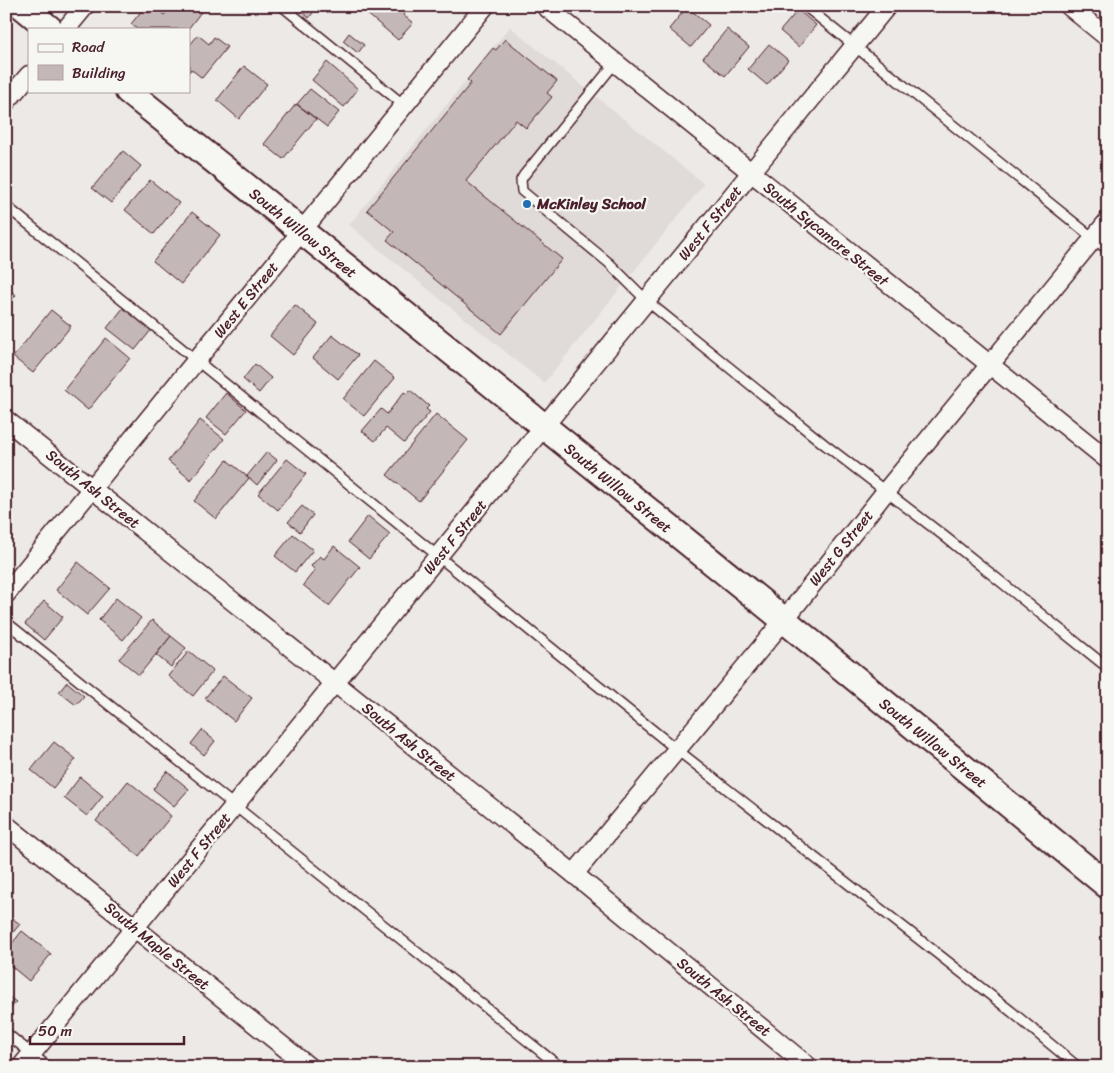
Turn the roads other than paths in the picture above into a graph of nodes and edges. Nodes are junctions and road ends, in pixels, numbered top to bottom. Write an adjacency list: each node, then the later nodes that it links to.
1 (22, 6): 9 (main road)
2 (84, 6): 10 (street)
3 (282, 6): 17 (lane)
4 (486, 6): 17 (street, West E Street)
5 (544, 6): 13 (street, South Sycamore Street)
6 (805, 6): 12 (lane)
7 (887, 6): 12 (street, West F Street)
8 (1069, 6): 11 (street)
9 (49, 28)
10 (67, 28)
11 (1108, 38)
12 (855, 46): 18 (street, West F Street); 22 (lane)
13 (615, 63): 18 (street, South Sycamore Street); 24 (lane)
14 (28, 75): 16 (street)
15 (129, 92): 21 (main road, South Willow Street)
16 (6, 102)
17 (404, 106): 21 (street, West E Street)
18 (751, 173): 24 (street, West F Street); 26 (street, South Sycamore Street)
19 (6, 206): 25 (lane)
20 (1108, 221): 22 (street, West G Street)
21 (302, 232): 25 (street, West E Street); 28 (main road, South Willow Street)
22 (1094, 238): 23 (lane); 26 (street, West G Street)
23 (1108, 250)
24 (647, 301): 28 (street, West F Street); 31 (lane)
25 (198, 360): 30 (street, West E Street); 32 (lane)
26 (990, 366): 29 (street, South Sycamore Street); 31 (street, West G Street)
27 (6, 420): 30 (street, South Ash Street)
28 (543, 428): 32 (street, West F Street); 34 (main road, South Willow Street)
29 (1108, 460)
30 (93, 489): 33 (street, West E Street); 37 (street, South Ash Street)
31 (886, 492): 34 (street, West G Street); 36 (lane)
32 (439, 556): 37 (street, West F Street); 38 (lane)
33 (6, 594)
34 (784, 620): 38 (street, West G Street); 42 (main road, South Willow Street)
35 (6, 622): 39 (lane)
36 (1108, 668)
37 (335, 683): 39 (street, West F Street); 41 (street, South Ash Street)
38 (676, 749): 41 (street, West G Street); 50 (lane)
39 (235, 806): 43 (street, West F Street); 48 (lane)
40 (6, 825): 43 (street, South Maple Street)
41 (574, 874): 49 (street, South Ash Street)
42 (1108, 886)
43 (135, 929): 45 (street, West F Street); 47 (street, South Maple Street)
44 (6, 1033): 45 (lane)
45 (27, 1060): 46 (lane)
46 (48, 1067)
47 (309, 1067)
48 (560, 1067)
49 (810, 1067)
50 (1078, 1067)

